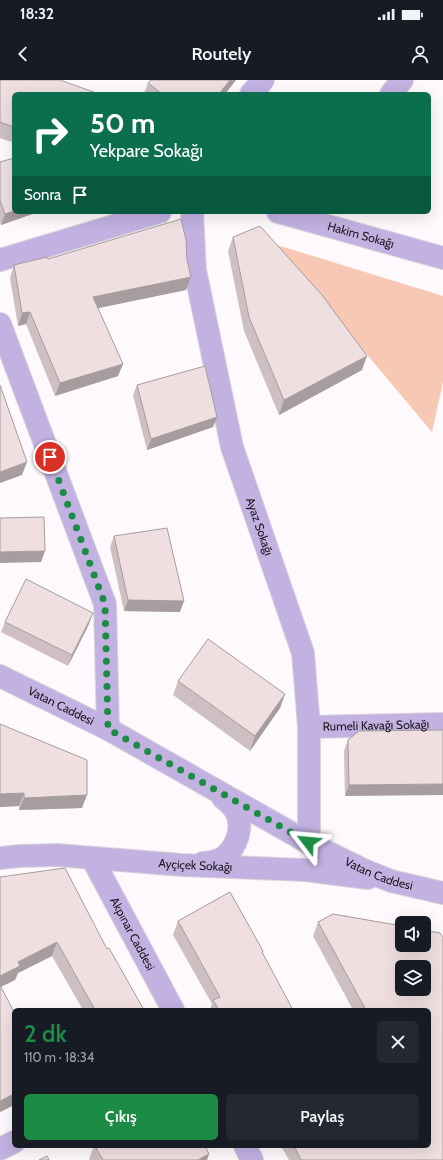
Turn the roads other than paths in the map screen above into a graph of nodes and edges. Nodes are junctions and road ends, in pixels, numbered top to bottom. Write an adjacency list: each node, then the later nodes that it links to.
1 (262, 80): 3 (street)
2 (402, 80): 4 (street)
3 (253, 92)
4 (393, 92)
5 (153, 214): 9 (street)
6 (192, 214): 13 (street, Ayaz Sokağı)
7 (292, 214): 8 (street, Hakim Sokağı)
8 (442, 257)
9 (0, 260)
10 (0, 324): 14 (street)
11 (0, 676): 14 (street, Vatan Caddesi)
12 (443, 724): 13 (street, Rumeli Kavağı Sokağı)
13 (309, 727): 16 (street, Ayaz Sokağı)
14 (108, 729): 15 (street, Vatan Caddesi)
15 (211, 787): 16 (street, Vatan Caddesi); 19 (street)
16 (308, 842): 20 (street, Vatan Caddesi)
17 (0, 858): 18 (street, Ayçiçek Sokağı)
18 (92, 858): 19 (street, Ayçiçek Sokağı); 22 (street, Akpınar Caddesi)
19 (182, 865): 20 (street, Ayçiçek Sokağı)
20 (391, 881): 21 (street, Vatan Caddesi)
21 (443, 893)
22 (171, 1008)
23 (12, 1143): 25 (street)
24 (246, 1148): 26 (street)
25 (0, 1149)
26 (252, 1160)

